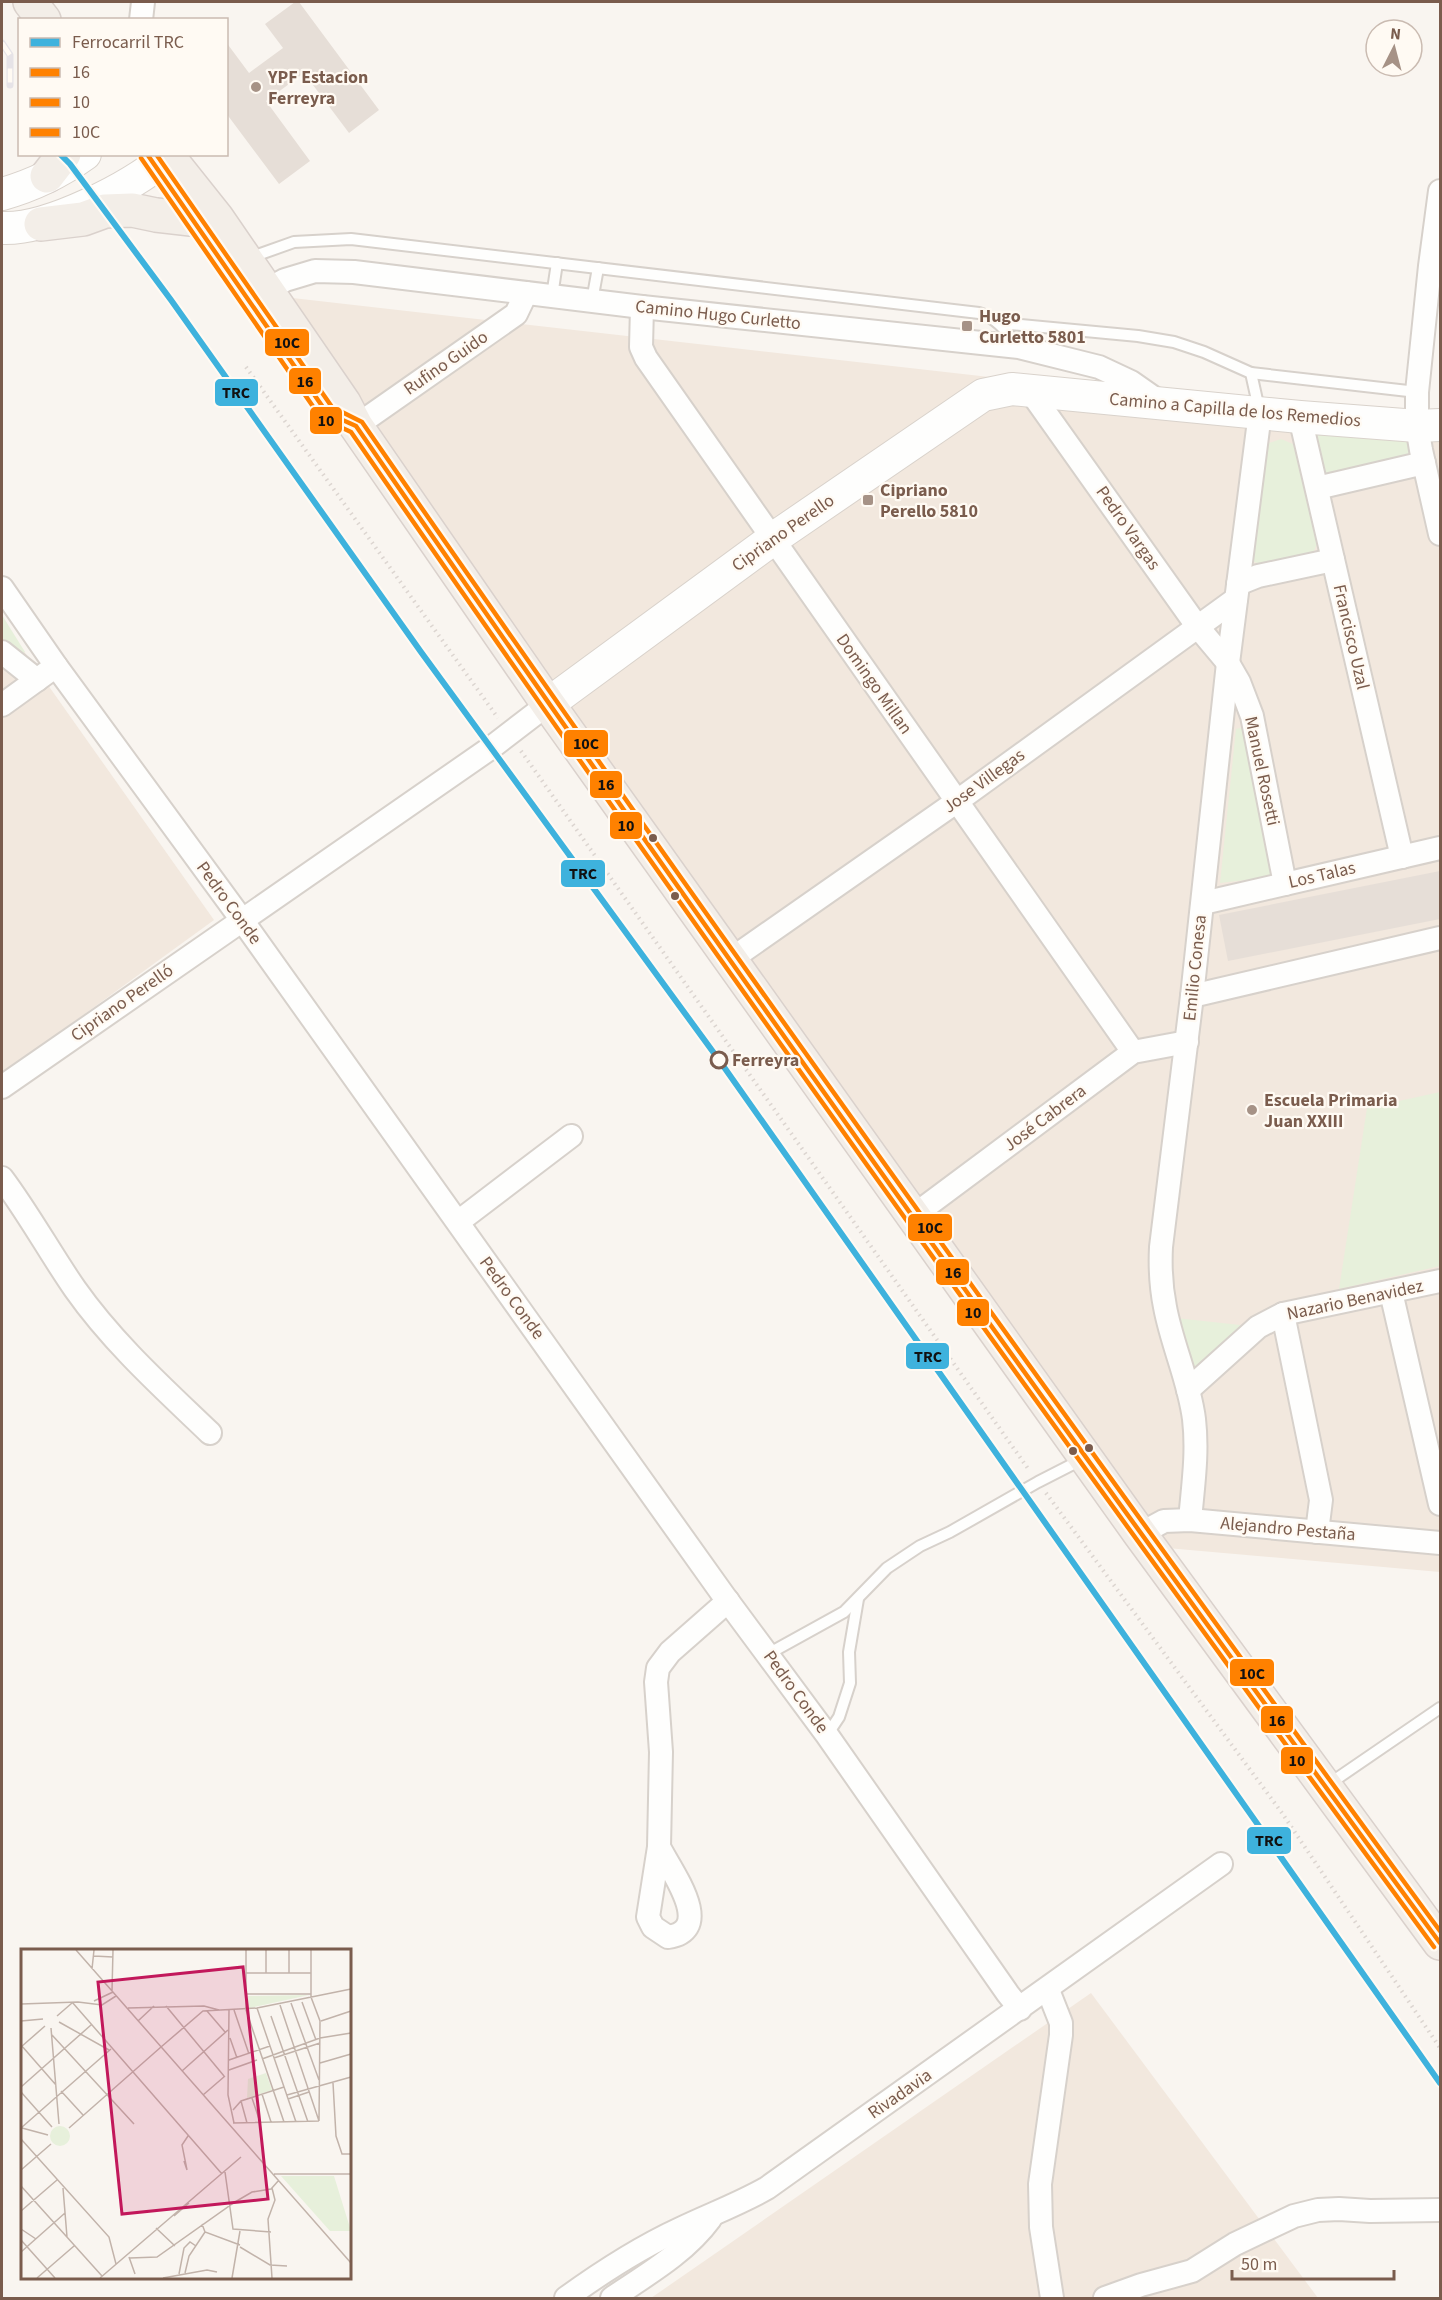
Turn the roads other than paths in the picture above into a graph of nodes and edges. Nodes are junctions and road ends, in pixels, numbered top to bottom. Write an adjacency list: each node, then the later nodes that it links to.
1 (30, 2): 4 (main road)
2 (56, 2): 5 (main road)
3 (143, 2): 6 (street)
4 (42, 18)
5 (67, 18)
6 (141, 18)
7 (80, 156): 9 (main road)
8 (159, 158): 12 (main road); 13 (main road); 15 (main road)
9 (56, 165): 11 (main road)
10 (1440, 191): 17 (street)
11 (2, 194)
12 (191, 219): 13 (main road); 33 (main road)
13 (40, 224): 14 (main road)
14 (2, 228)
15 (244, 260): 16 (lane); 19 (main road)
16 (557, 263): 18 (lane); 21 (lane)
17 (1435, 266): 28 (street)
18 (598, 268): 22 (lane); 24 (lane)
19 (265, 291): 20 (street, Camino Hugo Curletto); 33 (main road)
20 (526, 293): 21 (street, Camino Hugo Curletto); 33 (street, Rufino Guido)
21 (552, 296): 22 (street, Camino Hugo Curletto)
22 (592, 301): 23 (street, Camino Hugo Curletto)
23 (642, 307): 25 (street, Camino Hugo Curletto); 37 (street, Domingo Millan)
24 (999, 323): 25 (lane); 26 (lane)
25 (1019, 347): 29 (street, Camino Hugo Curletto)
26 (1251, 373): 28 (lane); 30 (lane)
27 (1030, 391): 29 (main road, Camino a Capilla de los Remedios); 37 (main road, Cipriano Perello); 41 (street, Pedro Vargas)
28 (1417, 392): 32 (street)
29 (1163, 404): 30 (main road, Camino a Capilla de los Remedios)
30 (1260, 412): 31 (main road, Camino a Capilla de los Remedios); 40 (street, Emilio Conesa)
31 (1300, 417): 32 (main road, Camino a Capilla de los Remedios); 35 (street, Francisco Uzal)
32 (1429, 425): 34 (street)
33 (356, 426): 46 (main road)
34 (1424, 463): 35 (street); 36 (street)
35 (1317, 488): 38 (street, Francisco Uzal)
36 (1440, 534)
37 (774, 538): 46 (main road, Cipriano Perello); 48 (street, Domingo Millan)
38 (1333, 560): 40 (street, Jose Villegas); 50 (street, Francisco Uzal)
39 (2, 588): 44 (street, Pedro Conde)
40 (1237, 592): 41 (street, Jose Villegas); 43 (street, Emilio Conesa)
41 (1197, 626): 43 (street, Pedro Vargas); 48 (street, Jose Villegas)
42 (2, 652): 45 (street)
43 (1228, 663): 51 (street, Manuel Rosetti); 52 (street, Emilio Conesa)
44 (56, 666): 45 (street); 53 (street, Pedro Conde)
45 (37, 680): 47 (street)
46 (548, 704): 53 (street, Cipriano Perelló); 55 (main road)
47 (2, 705)
48 (956, 802): 55 (street, Jose Villegas); 58 (street, Domingo Millan)
49 (1440, 848): 50 (street, Los Talas)
50 (1402, 857): 51 (street, Los Talas)
51 (1285, 884): 52 (street, Los Talas)
52 (1203, 903): 56 (street, Emilio Conesa)
53 (242, 920): 59 (street, Cipriano Perelló); 63 (street, Pedro Conde)
54 (1440, 938): 56 (street)
55 (730, 960): 62 (main road)
56 (1192, 996): 57 (street, Emilio Conesa)
57 (1187, 1042): 58 (street, José Cabrera); 67 (street, Emilio Conesa)
58 (1134, 1052): 62 (street, José Cabrera)
59 (2, 1087)
60 (572, 1136): 63 (street)
61 (2, 1178): 68 (street)
62 (913, 1216): 69 (main road)
63 (458, 1222): 76 (street, Pedro Conde)
64 (1440, 1281): 65 (street, Nazario Benavidez)
65 (1391, 1293): 66 (street, Nazario Benavidez); 70 (street)
66 (1283, 1314): 67 (street, Nazario Benavidez); 72 (street)
67 (1188, 1390): 71 (street, Emilio Conesa)
68 (210, 1433)
69 (1086, 1458): 73 (main road); 75 (lane)
70 (1440, 1504)
71 (1190, 1520): 72 (street, Alejandro Pestaña); 73 (street, Alejandro Pestaña)
72 (1317, 1532): 74 (street, Alejandro Pestaña)
73 (1140, 1534): 80 (main road)
74 (1440, 1544)
75 (858, 1599): 77 (lane); 79 (lane)
76 (728, 1601): 77 (street, Pedro Conde); 81 (street)
77 (768, 1654): 79 (street, Pedro Conde)
78 (1440, 1708): 80 (lane)
79 (827, 1735): 85 (street, Pedro Conde)
80 (1326, 1786): 83 (main road)
81 (659, 1847)
82 (1221, 1864): 84 (street, Rivadavia)
83 (1440, 1943)
84 (1048, 1990): 85 (street, Rivadavia); 90 (street)
85 (1020, 2009): 87 (street, Rivadavia)
86 (1440, 2210): 91 (street)
87 (714, 2214): 88 (street, Rivadavia); 89 (street)
88 (566, 2298)
89 (612, 2298)
90 (1053, 2298)
91 (1106, 2298)

